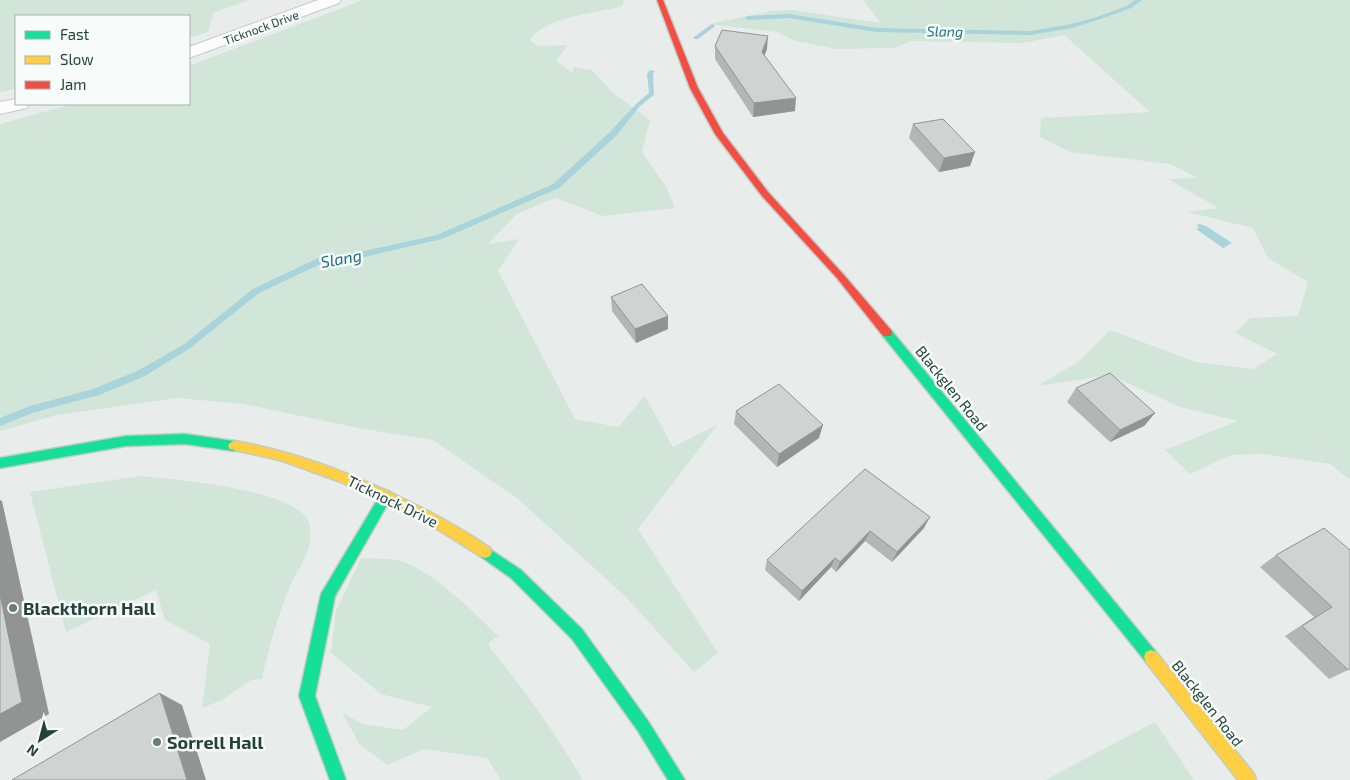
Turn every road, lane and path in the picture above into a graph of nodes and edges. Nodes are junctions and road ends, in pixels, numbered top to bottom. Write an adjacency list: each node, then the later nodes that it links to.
1 (333, 0): 3 (street, Ticknock Drive)
2 (660, 0): 10 (street, Blackglen Road)
3 (190, 53)
4 (15, 105): 5 (street)
5 (0, 108)
6 (0, 463): 7 (street, Ticknock Drive)
7 (386, 496): 8 (street); 9 (street, Ticknock Drive)
8 (338, 780)
9 (677, 780)
10 (1248, 780)

